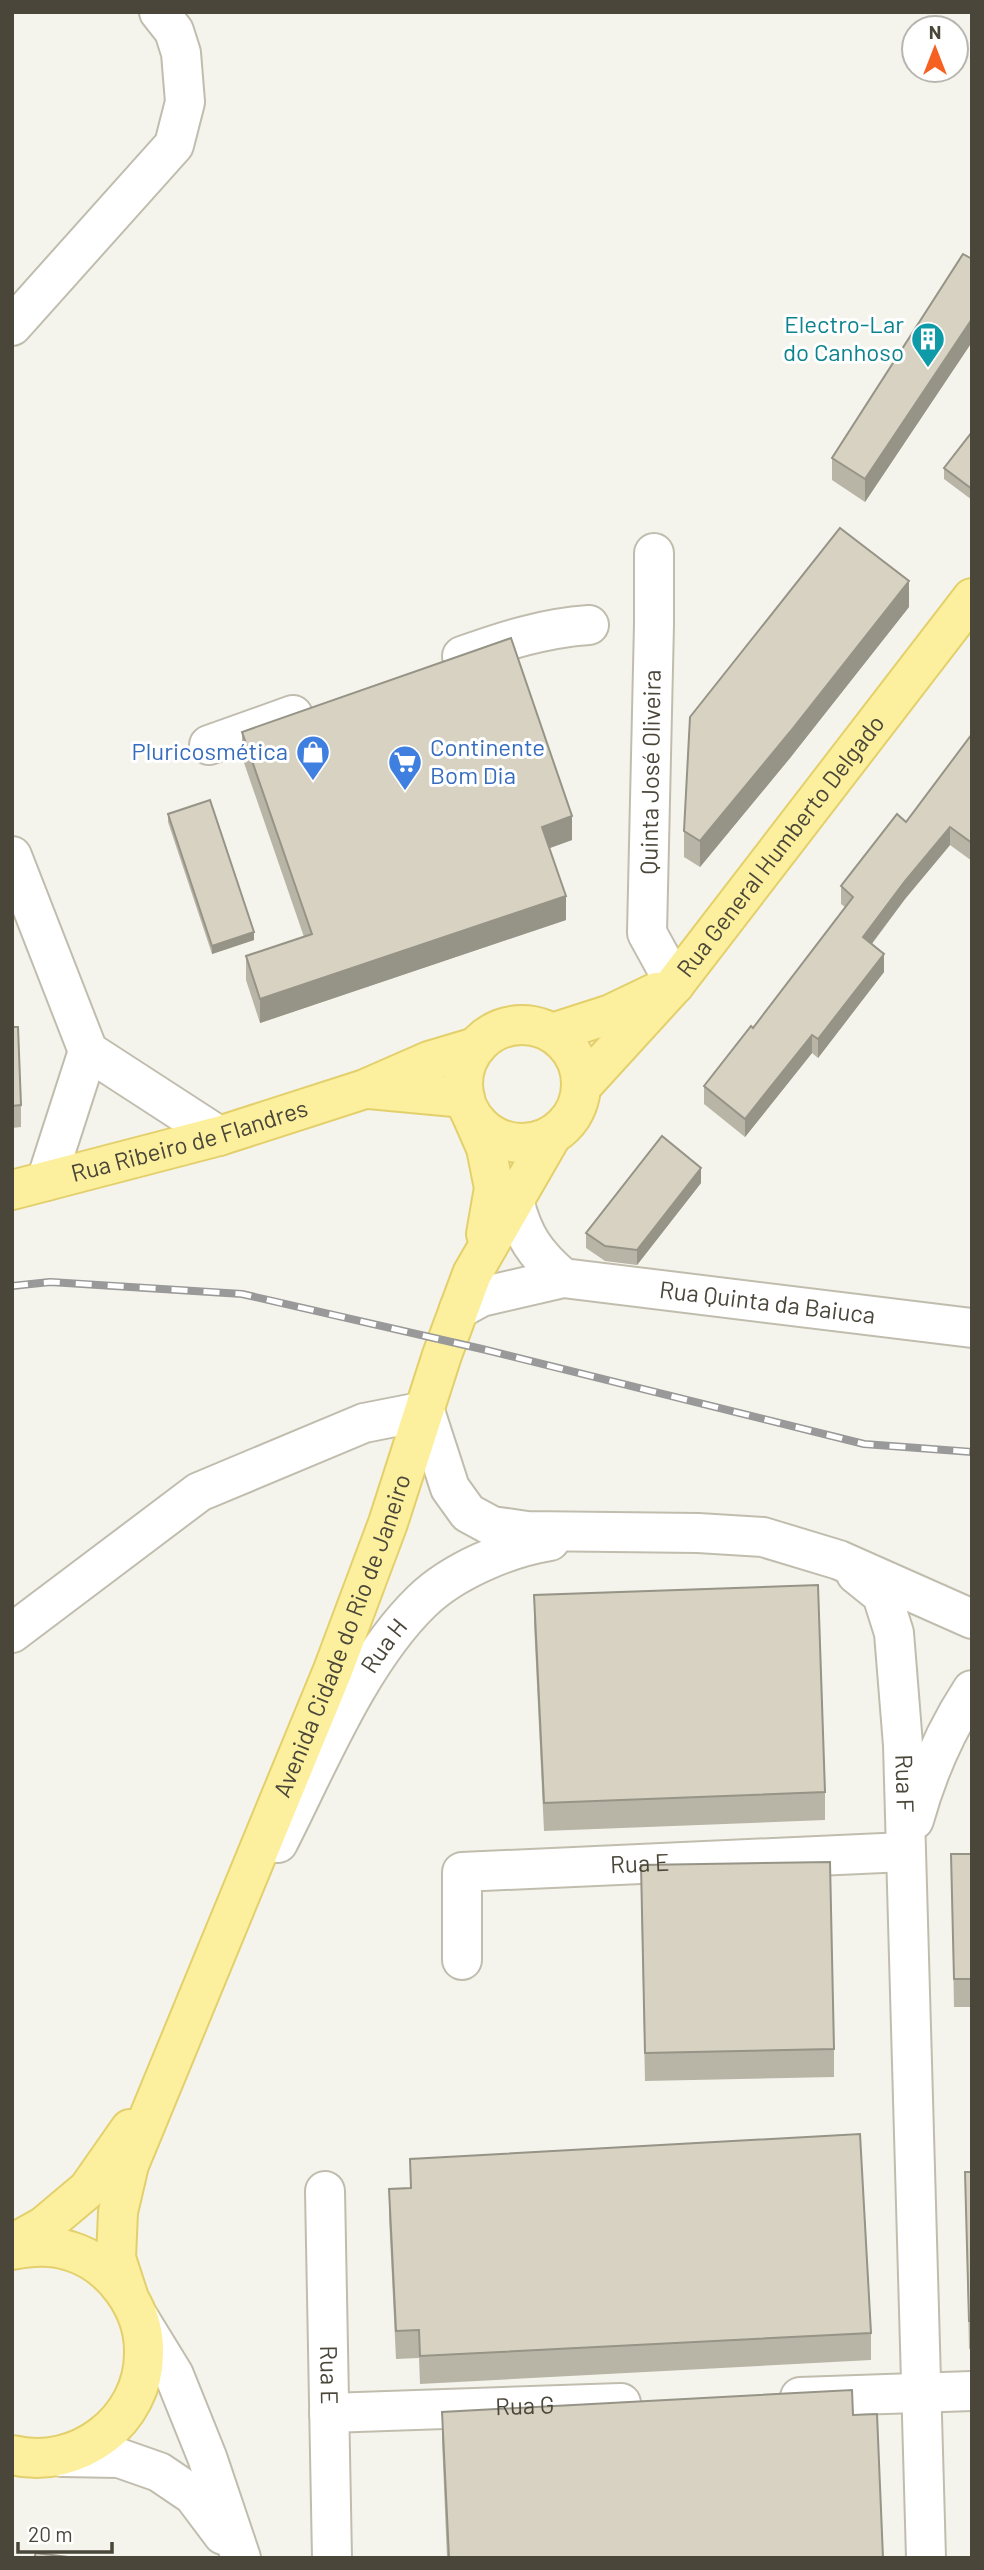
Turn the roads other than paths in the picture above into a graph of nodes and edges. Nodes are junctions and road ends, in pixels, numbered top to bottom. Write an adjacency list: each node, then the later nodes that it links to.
1 (159, 12): 2 (street)
2 (12, 326)
3 (654, 553): 10 (street, Quinta José Oliveira)
4 (972, 598): 10 (main road, Rua General Humberto Delgado)
5 (589, 625): 6 (street)
6 (430, 667)
7 (326, 704): 8 (street)
8 (209, 745)
9 (12, 856): 13 (street)
10 (675, 984): 11 (main road); 14 (main road, Rua General Humberto Delgado)
11 (552, 1033): 12 (main road, Rua Ribeiro de Flandres); 14 (main road)
12 (476, 1047): 15 (main road, Rua Ribeiro de Flandres); 16 (main road)
13 (88, 1051): 18 (street); 19 (street)
14 (581, 1087): 17 (main road)
15 (365, 1089): 16 (main road, Rua Ribeiro de Flandres); 18 (main road, Rua Ribeiro de Flandres)
16 (468, 1106): 17 (main road); 21 (main road)
17 (552, 1135): 20 (main road)
18 (219, 1136): 19 (main road, Rua Ribeiro de Flandres)
19 (29, 1186)
20 (514, 1200): 21 (main road); 22 (street)
21 (482, 1253): 23 (main road, Avenida Cidade do Rio de Janeiro)
22 (563, 1278): 23 (street, Rua Quinta da Baiuca); 24 (street, Rua Quinta da Baiuca)
23 (459, 1309): 25 (main road, Avenida Cidade do Rio de Janeiro)
24 (972, 1328)
25 (425, 1411): 26 (street, Rua H); 29 (street); 33 (main road, Avenida Cidade do Rio de Janeiro)
26 (597, 1534): 27 (street, Rua H); 33 (street, Rua H)
27 (839, 1560): 28 (street, Rua H); 31 (street, Rua F)
28 (972, 1619)
29 (12, 1633)
30 (972, 1690): 31 (street, Rua F)
31 (905, 1852): 32 (street, Rua E); 38 (street)
32 (462, 1960)
33 (190, 2016): 35 (main road, Avenida Cidade do Rio de Janeiro); 36 (main road, Avenida Cidade do Rio de Janeiro)
34 (326, 2191): 41 (street, Rua E)
35 (12, 2247): 36 (main road)
36 (133, 2307): 42 (main road, Avenida Cidade do Rio de Janeiro); 44 (street)
37 (972, 2391): 38 (street)
38 (920, 2393): 39 (street); 46 (street)
39 (769, 2398)
40 (659, 2402): 41 (street, Rua G)
41 (330, 2413): 45 (street, Rua E)
42 (29, 2462): 43 (street)
43 (235, 2558)
44 (241, 2558)
45 (332, 2558)
46 (926, 2558)

